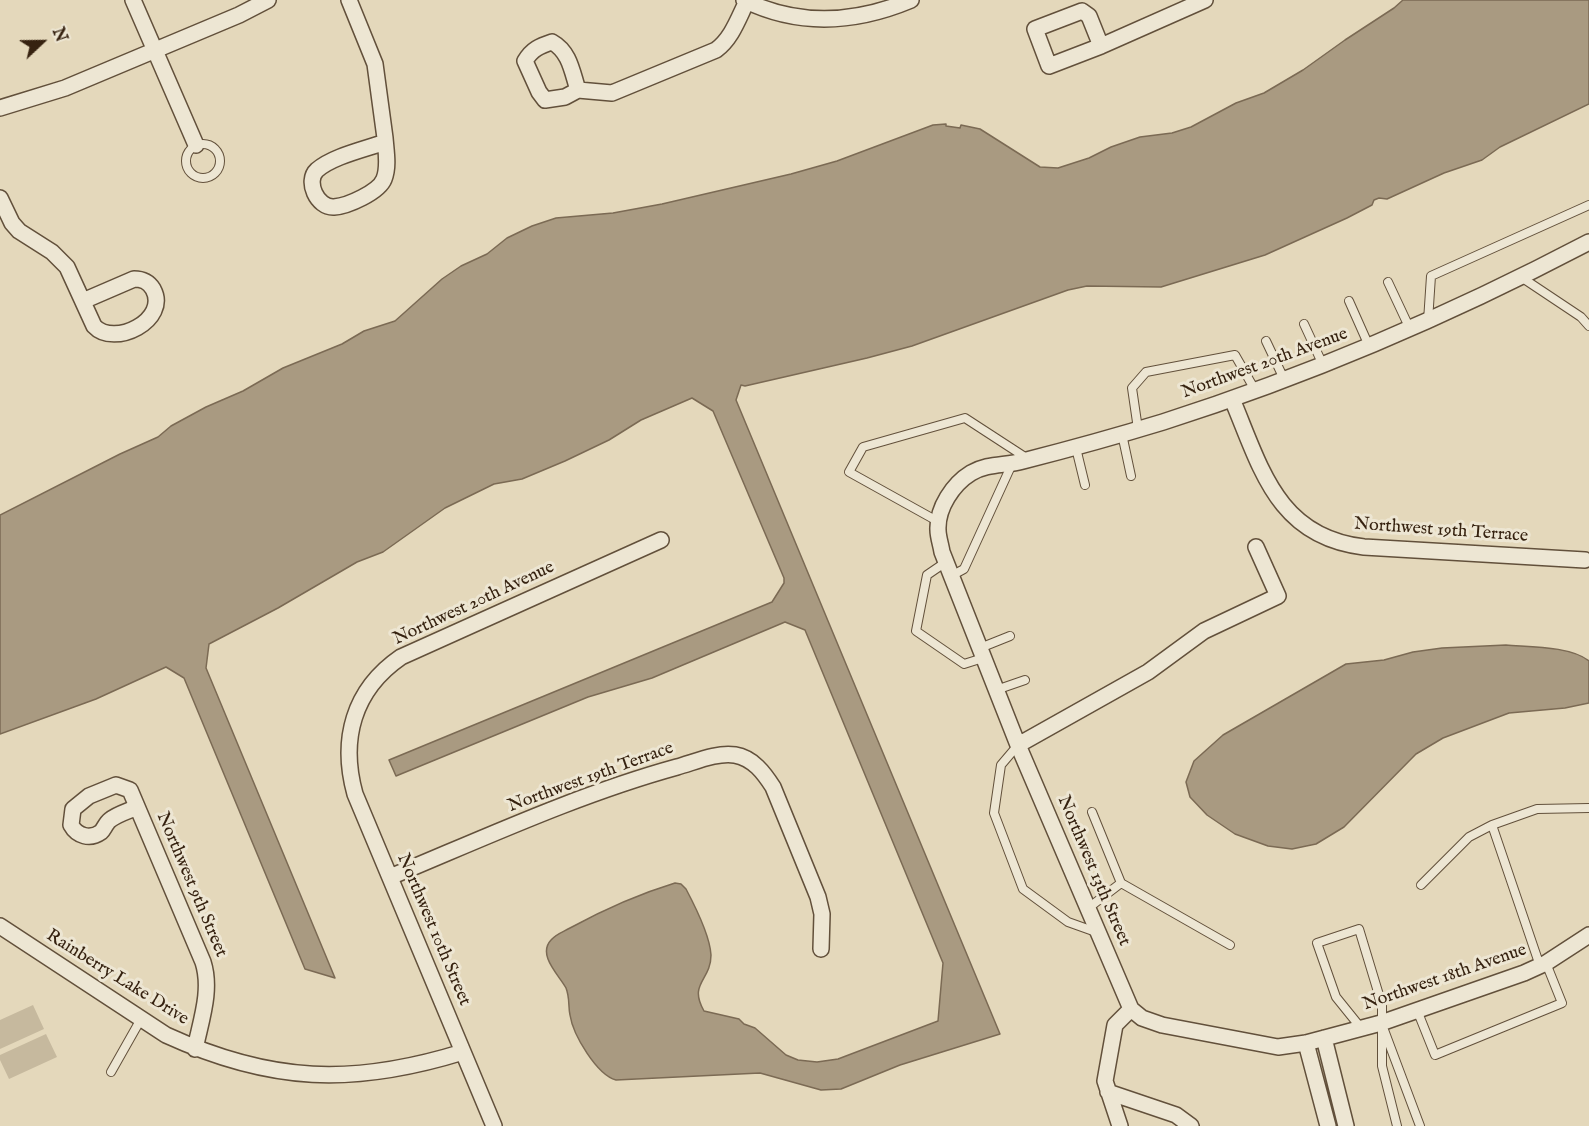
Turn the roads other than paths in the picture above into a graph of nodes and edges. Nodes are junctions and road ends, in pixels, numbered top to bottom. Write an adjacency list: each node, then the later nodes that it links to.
1 (133, 0): 8 (street)
2 (268, 0): 8 (street)
3 (349, 0): 11 (street)
4 (911, 0): 6 (street)
5 (1205, 0): 7 (street)
6 (746, 1): 9 (street)
7 (1101, 46)
8 (154, 51): 10 (street); 12 (street)
9 (578, 90)
10 (0, 108)
11 (385, 142): 11 (street)
12 (196, 145): 12 (lane)
13 (0, 198): 18 (street)
14 (1589, 205): 20 (lane)
15 (1589, 242): 16 (street, Northwest 20th Avenue)
16 (1521, 277): 20 (street, Northwest 20th Avenue); 22 (lane)
17 (1388, 282): 23 (lane)
18 (83, 301): 18 (street)
19 (1349, 301): 25 (lane)
20 (1428, 321): 23 (street, Northwest 20th Avenue)
21 (1304, 324): 26 (lane)
22 (1589, 326)
23 (1410, 329): 25 (street, Northwest 20th Avenue)
24 (1266, 341): 27 (lane)
25 (1369, 346): 26 (street, Northwest 20th Avenue)
26 (1323, 364): 27 (street, Northwest 20th Avenue)
27 (1284, 379): 28 (street, Northwest 20th Avenue)
28 (1255, 390): 29 (street, Northwest 20th Avenue); 30 (lane)
29 (1232, 399): 30 (street, Northwest 20th Avenue); 41 (street, Northwest 19th Terrace)
30 (1137, 429): 31 (street, Northwest 20th Avenue)
31 (1122, 434): 32 (street, Northwest 20th Avenue); 35 (lane)
32 (1076, 448): 33 (street, Northwest 20th Avenue); 36 (lane)
33 (1029, 460): 34 (street, Northwest 20th Avenue); 38 (lane)
34 (1012, 464): 37 (street, Northwest 20th Avenue); 42 (lane)
35 (1131, 476)
36 (1085, 485)
37 (948, 496): 38 (street, Northwest 13th Street)
38 (939, 522): 42 (street, Northwest 13th Street)
39 (661, 540): 48 (street, Northwest 20th Avenue)
40 (1256, 547): 47 (street)
41 (1585, 560)
42 (948, 569): 44 (street, Northwest 13th Street); 44 (lane)
43 (1010, 636): 44 (lane)
44 (982, 653): 46 (street, Northwest 13th Street)
45 (1025, 680): 46 (lane)
46 (996, 690): 47 (street, Northwest 13th Street)
47 (1018, 745): 56 (street, Northwest 13th Street); 58 (lane)
48 (348, 746): 53 (street, Northwest 10th Street)
49 (137, 807): 70 (street, Northwest 9th Street)
50 (1589, 808): 52 (lane)
51 (1092, 812): 54 (lane)
52 (1491, 825): 55 (lane); 62 (lane)
53 (390, 877): 61 (street, Northwest 19th Terrace); 71 (street, Northwest 10th Street)
54 (1121, 883): 56 (lane); 60 (lane)
55 (1421, 885)
56 (1087, 909): 58 (street, Northwest 13th Street)
57 (0, 926): 65 (street, Rainberry Lake Drive)
58 (1097, 933): 63 (street, Northwest 13th Street)
59 (1589, 935): 62 (street, Northwest 18th Avenue)
60 (1230, 945)
61 (821, 949)
62 (1543, 964): 64 (street, Northwest 18th Avenue); 64 (lane)
63 (1131, 1009): 69 (street); 73 (street)
64 (1417, 1010): 66 (street, Northwest 18th Avenue)
65 (141, 1019): 70 (street, Rainberry Lake Drive); 72 (lane)
66 (1381, 1023): 67 (street, Northwest 18th Avenue); 67 (lane); 79 (lane); 80 (lane)
67 (1361, 1028): 68 (street, Northwest 18th Avenue)
68 (1324, 1038): 69 (street, Northwest 18th Avenue); 78 (street)
69 (1306, 1043): 77 (street)
70 (195, 1049): 71 (street, Rainberry Lake Drive)
71 (463, 1052): 74 (street, Northwest 10th Street)
72 (111, 1072)
73 (1108, 1092): 75 (street); 76 (street)
74 (494, 1126)
75 (1120, 1126)
76 (1191, 1126)
77 (1328, 1126)
78 (1346, 1126)
79 (1397, 1126)
80 (1420, 1126)

